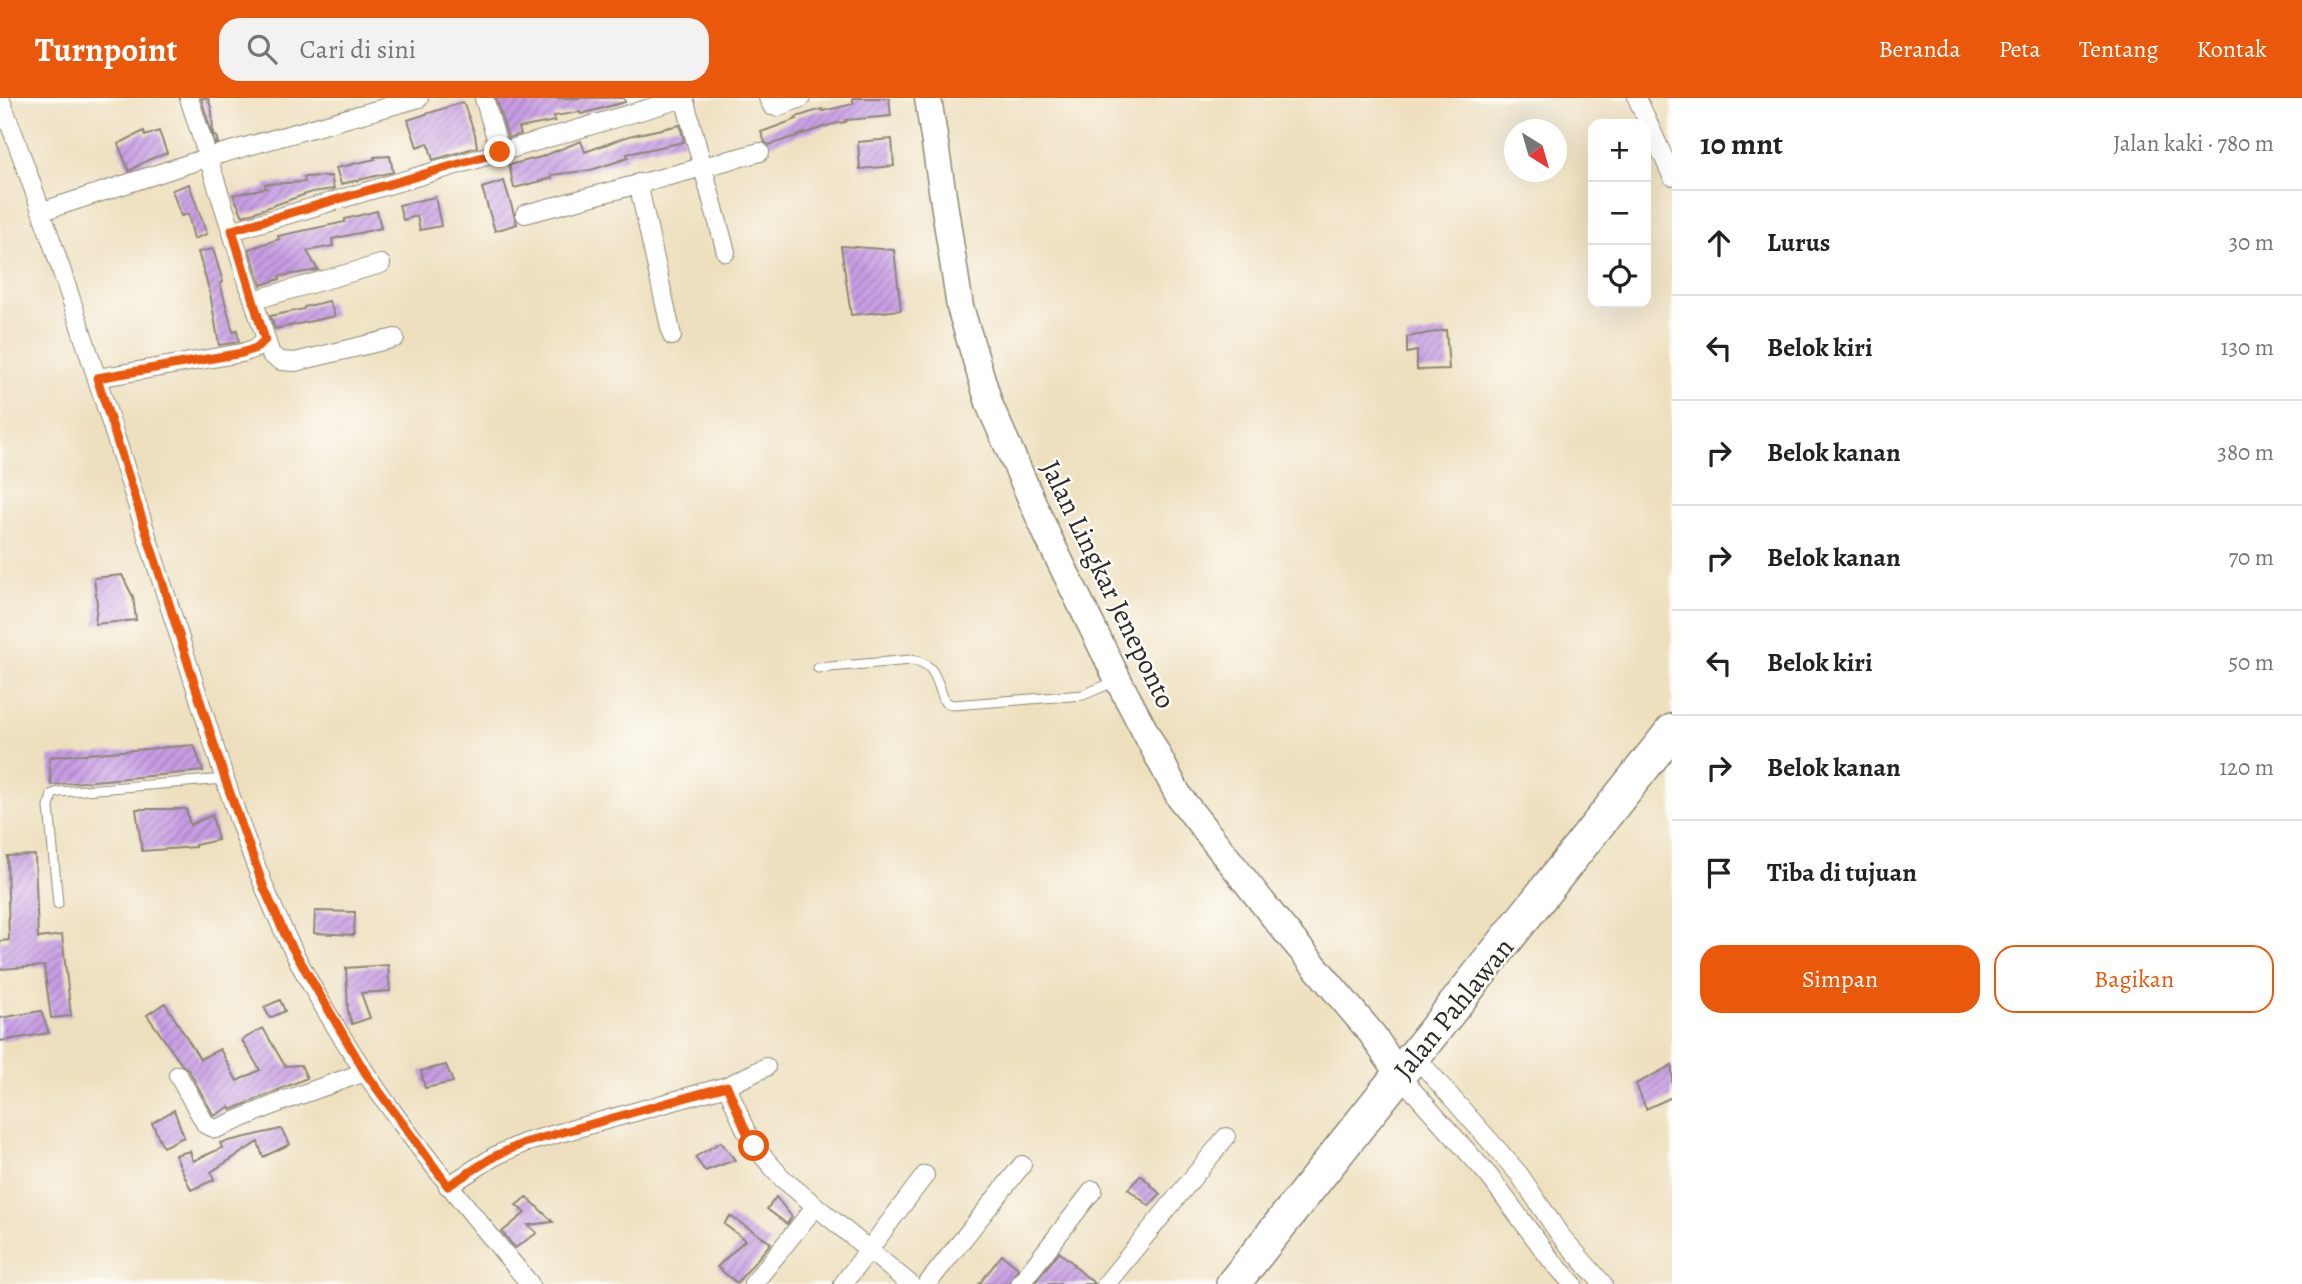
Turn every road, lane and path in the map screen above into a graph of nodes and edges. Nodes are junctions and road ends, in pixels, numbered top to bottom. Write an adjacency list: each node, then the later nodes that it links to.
1 (0, 98): 16 (street)
2 (189, 98): 12 (street)
3 (419, 98): 12 (street)
4 (484, 98): 10 (street)
5 (684, 98): 10 (street); 13 (street)
6 (768, 98): 7 (street)
7 (801, 98)
8 (928, 98): 27 (main road, Jalan Lingkar Jeneponto)
9 (1637, 98): 14 (street)
10 (500, 152): 18 (street)
11 (760, 152): 13 (street)
12 (206, 158): 16 (street); 18 (street)
13 (704, 166): 15 (street); 19 (street)
14 (1672, 176)
15 (638, 183): 17 (street); 22 (street)
16 (43, 211): 25 (street)
17 (525, 214)
18 (232, 230): 21 (street)
19 (726, 252)
20 (381, 264): 21 (street)
21 (254, 300): 24 (street)
22 (672, 336)
23 (395, 338): 24 (street)
24 (265, 340): 25 (street)
25 (97, 378): 29 (street)
26 (818, 668): 27 (lane)
27 (1118, 680): 31 (main road, Jalan Lingkar Jeneponto)
28 (1672, 731): 31 (highway, Jalan Pahlawan)
29 (225, 779): 30 (lane); 33 (street)
30 (58, 905)
31 (1407, 1065): 50 (highway, Jalan Pahlawan); 51 (street); 52 (street)
32 (766, 1067): 35 (street)
33 (365, 1072): 34 (street); 39 (street)
34 (178, 1075)
35 (727, 1086): 39 (street); 41 (street)
36 (1226, 1137): 49 (street)
37 (1022, 1165): 47 (street)
38 (925, 1175): 42 (street)
39 (448, 1186): 43 (street)
40 (1093, 1190): 48 (street)
41 (815, 1207): 42 (street); 44 (street)
42 (869, 1251): 45 (street); 46 (street)
43 (530, 1284)
44 (752, 1284)
45 (843, 1284)
46 (910, 1284)
47 (927, 1284)
48 (1020, 1284)
49 (1106, 1284)
50 (1233, 1284)
51 (1573, 1284)
52 (1602, 1284)

